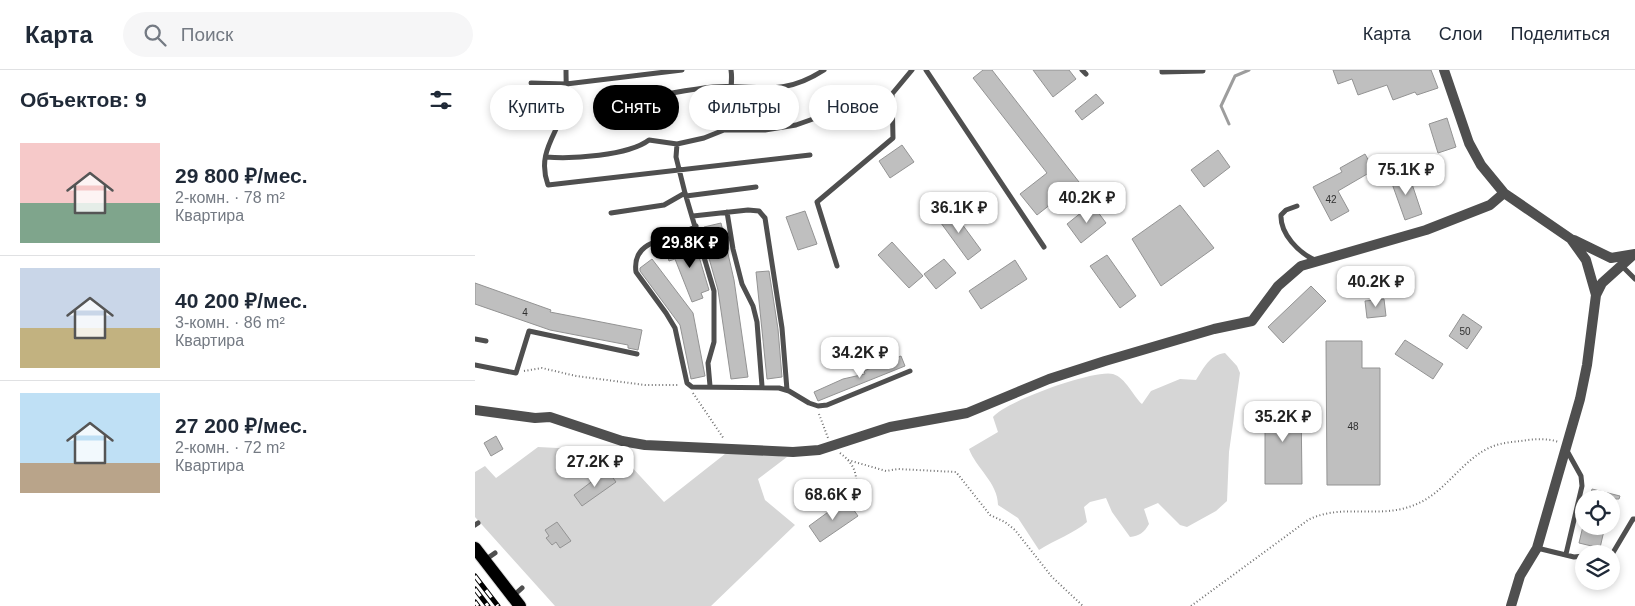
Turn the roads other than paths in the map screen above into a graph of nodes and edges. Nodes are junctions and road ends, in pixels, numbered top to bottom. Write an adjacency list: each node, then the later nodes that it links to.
1 (566, 70): 11 (lane)
2 (682, 70): 11 (lane)
3 (731, 70): 12 (lane)
4 (824, 70): 13 (lane)
5 (912, 70): 33 (lane)
6 (926, 70): 28 (lane)
7 (1162, 70): 9 (lane)
8 (1444, 70): 20 (street)
9 (1203, 71)
10 (531, 82): 11 (lane)
11 (566, 84): 17 (lane)
12 (732, 85)
13 (795, 85)
14 (724, 130): 15 (lane)
15 (677, 144): 17 (lane); 18 (lane)
16 (810, 156): 18 (lane)
17 (546, 157): 18 (lane)
18 (680, 170): 21 (lane)
19 (756, 188): 21 (lane)
20 (1504, 193): 27 (street); 31 (street)
21 (686, 194): 24 (lane); 25 (lane)
22 (1297, 206): 31 (lane)
23 (727, 212): 25 (lane); 42 (lane); 43 (lane)
24 (611, 213)
25 (693, 216): 26 (lane)
26 (696, 226): 41 (lane); 41 (lane)
27 (1571, 239): 30 (street); 35 (street)
28 (1044, 247)
29 (1634, 254): 30 (street); 32 (street)
30 (1611, 258): 32 (lane)
31 (1315, 261): 44 (street)
32 (1621, 265): 34 (lane); 35 (street)
33 (837, 266)
34 (1635, 278)
35 (1596, 295): 45 (street)
36 (475, 339): 37 (lane)
37 (486, 341)
38 (637, 354): 39 (lane)
39 (475, 365)
40 (910, 371): 43 (lane)
41 (710, 386): 42 (lane)
42 (762, 386): 43 (lane)
43 (787, 390)
44 (475, 410)
45 (1566, 447): 49 (street); 50 (lane)
46 (1635, 519): 47 (lane)
47 (1617, 545)
48 (475, 548): 52 (main road)
49 (1537, 548): 50 (lane); 53 (street)
50 (1565, 554): 51 (lane)
51 (1575, 555)
52 (518, 597)
53 (1511, 606)

